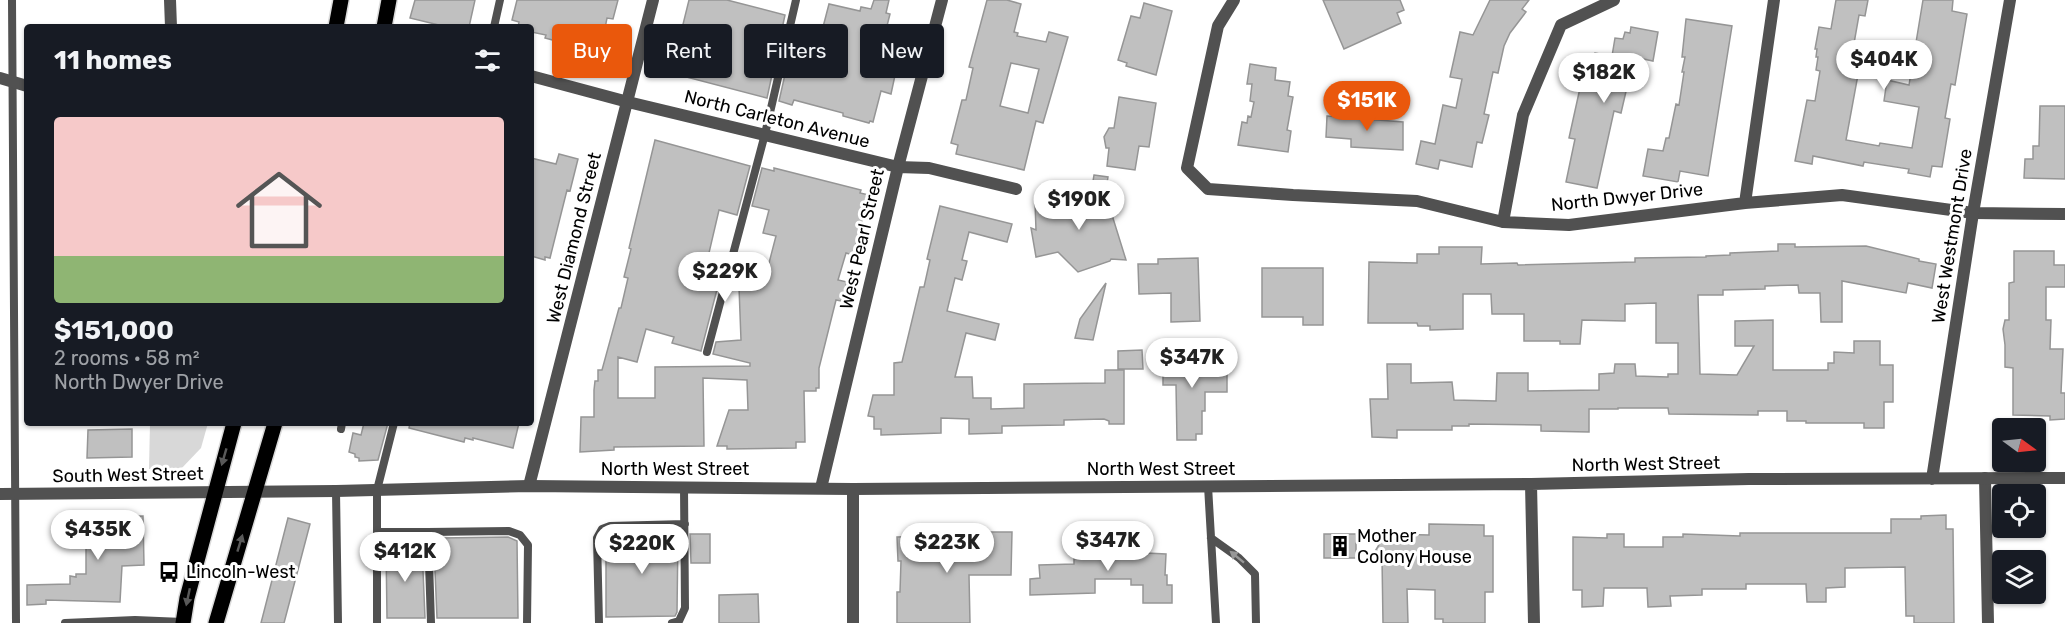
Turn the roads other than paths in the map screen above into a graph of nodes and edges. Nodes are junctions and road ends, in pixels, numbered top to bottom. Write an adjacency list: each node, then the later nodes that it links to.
1 (12, 0): 18 (lane)
2 (170, 0): 13 (street)
3 (341, 0): 14 (main road)
4 (389, 0): 15 (main road)
5 (500, 0): 16 (lane)
6 (653, 0): 20 (street, West Diamond Street)
7 (796, 0): 21 (lane)
8 (942, 0): 22 (street, West Pearl Street)
9 (1234, 0): 27 (street, North Dwyer Drive)
10 (1614, 0): 27 (street)
11 (1774, 0): 24 (street)
12 (2010, 0): 25 (street, West Westmont Drive)
13 (171, 24)
14 (337, 24)
15 (385, 24)
16 (495, 24)
17 (534, 77): 20 (street, North Carleton Avenue)
18 (6, 80): 19 (street); 46 (lane)
19 (24, 85)
20 (628, 102): 21 (street, North Carleton Avenue); 36 (street, West Diamond Street)
21 (765, 134): 22 (street, North Carleton Avenue); 28 (lane)
22 (898, 167): 23 (street, North Carleton Avenue); 39 (street, West Pearl Street)
23 (1016, 189)
24 (1745, 203): 25 (street, North Dwyer Drive); 27 (street, North Dwyer Drive)
25 (1973, 213): 26 (street); 34 (street, West Westmont Drive)
26 (2065, 214)
27 (1503, 222)
28 (706, 352)
29 (233, 426): 44 (main road, one-way to 44)
30 (274, 426): 42 (main road)
31 (393, 426): 41 (lane)
32 (1985, 478): 33 (street, North West Street); 34 (street, North West Street); 65 (street)
33 (2065, 478)
34 (1932, 479): 35 (street, North West Street)
35 (1531, 484): 37 (street, North West Street); 64 (street)
36 (529, 486): 38 (street, North West Street); 41 (street, North West Street)
37 (1208, 486): 40 (street, North West Street); 50 (lane)
38 (684, 487): 39 (street, North West Street); 47 (lane)
39 (821, 488): 40 (street, North West Street)
40 (853, 489): 61 (street)
41 (377, 490): 43 (street, North West Street); 48 (lane)
42 (256, 491): 43 (street, North West Street); 44 (street, South West Street); 54 (main road, one-way to 42)
43 (336, 491): 55 (lane)
44 (215, 492): 46 (street, South West Street); 51 (main road, one-way to 51)
45 (0, 494): 46 (street, South West Street)
46 (15, 494): 52 (lane)
47 (685, 524): 59 (lane); 60 (lane)
48 (377, 532): 49 (lane); 56 (lane)
49 (428, 532): 57 (lane); 58 (lane)
50 (1211, 538): 62 (lane); 63 (lane, one-way to 50)
51 (183, 622): 53 (lane)
52 (16, 623)
53 (65, 623)
54 (216, 623)
55 (338, 623)
56 (377, 623)
57 (430, 623)
58 (527, 623)
59 (599, 623)
60 (672, 623)
61 (853, 623)
62 (1216, 623)
63 (1256, 623)
64 (1534, 623)
65 (1988, 623)

